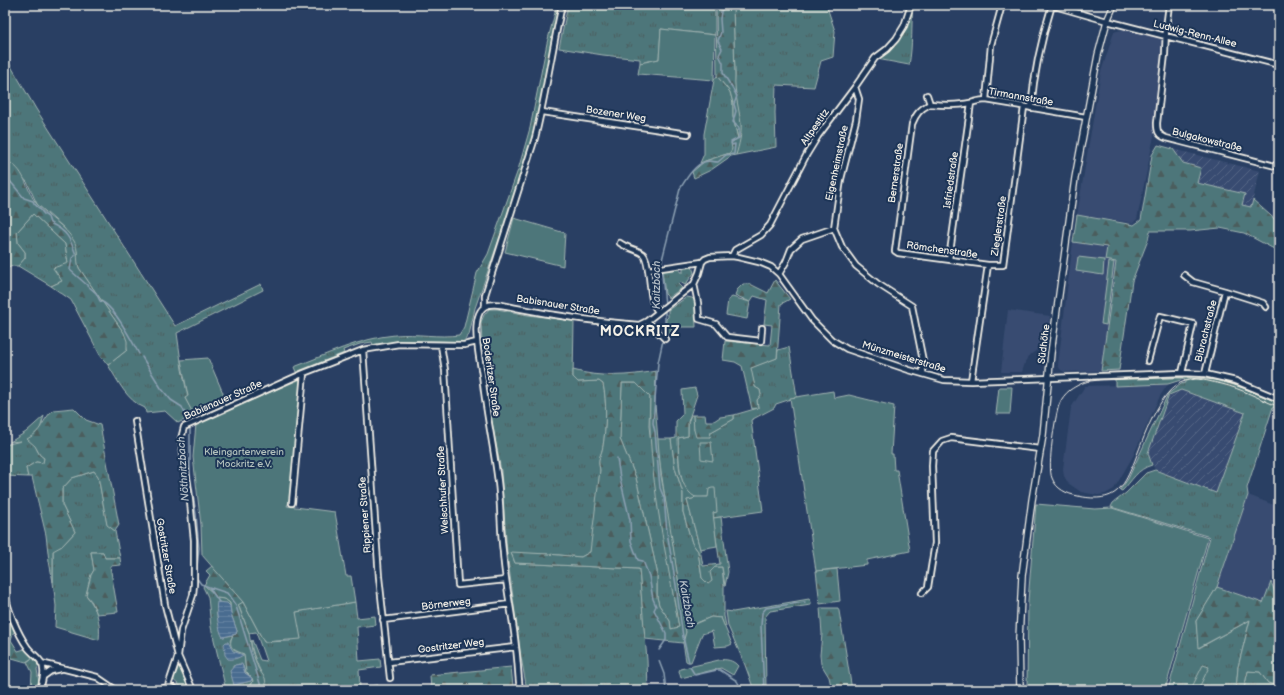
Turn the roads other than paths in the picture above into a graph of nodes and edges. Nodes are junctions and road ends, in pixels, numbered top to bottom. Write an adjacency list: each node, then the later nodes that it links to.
1 (562, 5): 17 (street, Boderitzer Straße)
2 (912, 5): 10 (street, Altpestitz)
3 (1002, 5): 12 (street)
4 (1051, 5): 7 (street, Ludwig-Renn-Allee); 16 (street)
5 (1114, 5): 7 (street, Südhöhe)
6 (1170, 5): 8 (street)
7 (1107, 21): 8 (street, Ludwig-Renn-Allee); 18 (street, Südhöhe)
8 (1166, 36): 9 (street, Ludwig-Renn-Allee); 20 (street, Bulgakowstraße)
9 (1279, 65)
10 (855, 87): 21 (street, Eigenheimstraße); 24 (street, Altpestitz)
11 (927, 95): 14 (street)
12 (986, 100): 13 (street, Tirmannstraße); 15 (street, Tirmannstraße)
13 (971, 103): 14 (street, Tirmannstraße); 25 (street, Isfriedstraße)
14 (930, 104): 23 (street, Bernerstraße)
15 (1024, 107): 16 (street, Tirmannstraße); 27 (street, Zieglerstraße)
16 (1031, 108): 18 (street, Tirmannstraße)
17 (542, 112): 19 (street, Bozener Weg); 33 (street, Boderitzer Straße)
18 (1086, 117): 47 (street, Südhöhe)
19 (688, 134)
20 (1279, 167)
21 (834, 228): 29 (street); 45 (street)
22 (620, 243): 28 (street)
23 (895, 251): 25 (street, Römchenstraße)
24 (732, 256): 26 (street, Münzmeisterstraße); 29 (street, Münzmeisterstraße)
25 (949, 259): 27 (street, Römchenstraße)
26 (702, 262): 28 (street, Münzmeisterstraße); 31 (street)
27 (988, 266): 48 (street, Zieglerstraße)
28 (648, 270): 35 (street)
29 (779, 274): 45 (street, Münzmeisterstraße)
30 (1184, 275): 32 (street, Bibrachstraße)
31 (694, 284): 35 (street); 37 (street)
32 (1225, 291): 34 (street, Bibrachstraße); 46 (street, Bibrachstraße)
33 (485, 306): 36 (street, Babisnauer Straße); 39 (street, Boderitzer Straße)
34 (1266, 306)
35 (658, 312): 36 (street)
36 (647, 321): 38 (street)
37 (762, 328)
38 (663, 337)
39 (477, 342): 40 (street, Babisnauer Straße); 53 (street, Boderitzer Straße)
40 (441, 345): 41 (street, Babisnauer Straße); 53 (street, Welschhufer Straße)
41 (363, 350): 43 (street, Babisnauer Straße); 57 (street, Rippiener Straße)
42 (1148, 361): 44 (street)
43 (304, 373): 52 (street); 59 (street, Babisnauer Straße)
44 (1182, 373): 46 (street, Münzmeisterstraße); 47 (street, Münzmeisterstraße)
45 (924, 374): 48 (street, Münzmeisterstraße)
46 (1205, 374): 49 (street, Münzmeisterstraße)
47 (1048, 378): 48 (street, Münzmeisterstraße); 51 (street, Südhöhe)
48 (971, 381)
49 (1279, 399)
50 (135, 421): 59 (street, Gostritzer Straße)
51 (1040, 449): 55 (street); 72 (street, Südhöhe)
52 (292, 503)
53 (506, 580): 56 (street, Boderitzer Straße)
54 (5, 590): 61 (street)
55 (922, 593)
56 (510, 604): 57 (street, Börnerweg); 58 (street, Boderitzer Straße)
57 (383, 620): 60 (street, Rippiener Straße)
58 (516, 647): 60 (street, Gostritzer Weg); 71 (street, Boderitzer Straße)
59 (178, 656): 65 (street, Babisnauer Straße); 70 (street, Gostritzer Straße)
60 (388, 662): 64 (street, Rippiener Straße)
61 (41, 663): 62 (street); 63 (street)
62 (62, 668): 63 (street); 67 (street)
63 (44, 676): 66 (street)
64 (390, 678)
65 (168, 686): 68 (street); 69 (street)
66 (40, 690)
67 (116, 690)
68 (160, 690)
69 (178, 690)
70 (193, 690)
71 (520, 690)
72 (1020, 690)

